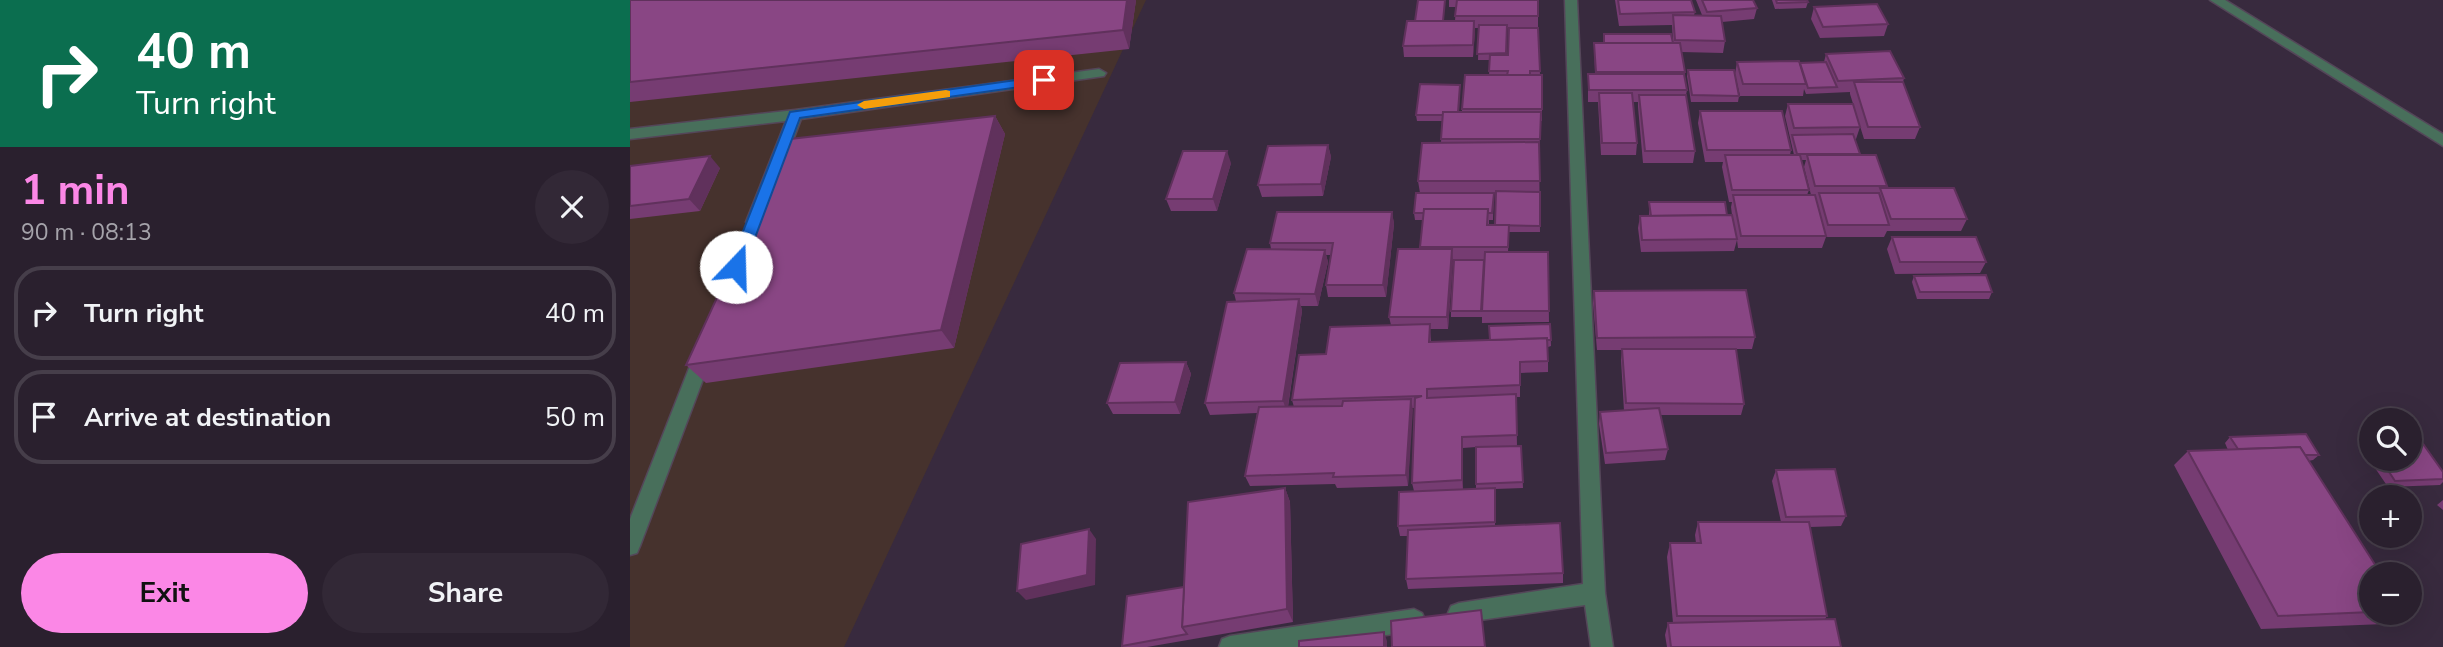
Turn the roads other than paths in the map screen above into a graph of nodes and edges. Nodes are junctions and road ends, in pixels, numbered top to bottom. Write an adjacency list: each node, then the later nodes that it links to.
1 (1571, 0): 10 (street)
2 (2216, 0): 6 (street)
3 (1099, 73): 4 (street)
4 (794, 115): 5 (street); 7 (street)
5 (630, 134)
6 (2443, 141)
7 (750, 232)
8 (710, 337): 9 (street)
9 (630, 546)
10 (1594, 593): 11 (street); 12 (street)
11 (1230, 647)
12 (1602, 647)

